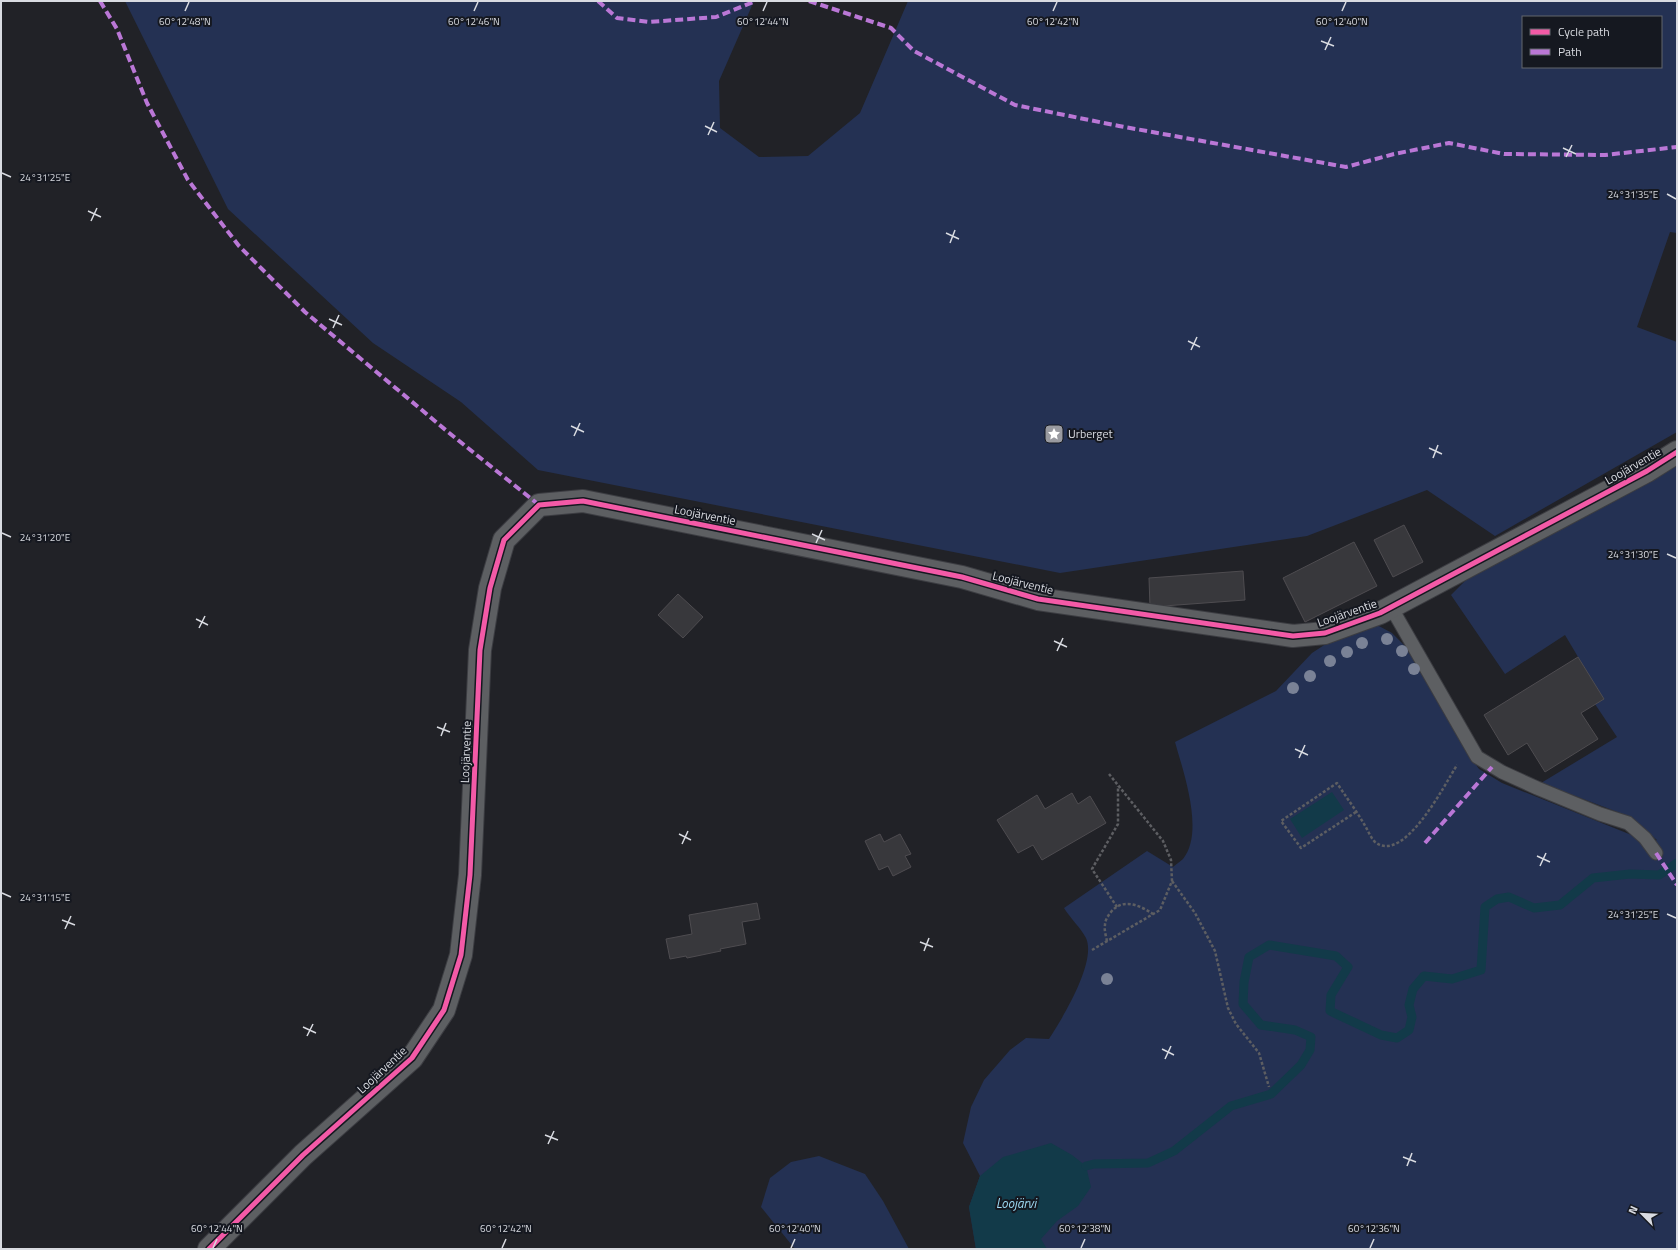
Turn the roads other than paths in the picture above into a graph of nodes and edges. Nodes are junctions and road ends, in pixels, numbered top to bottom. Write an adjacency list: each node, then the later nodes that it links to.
1 (1677, 452): 2 (street, Loojärventie)
2 (1391, 607): 3 (lane); 4 (street, Loojärventie)
3 (1656, 852)
4 (209, 1249)

